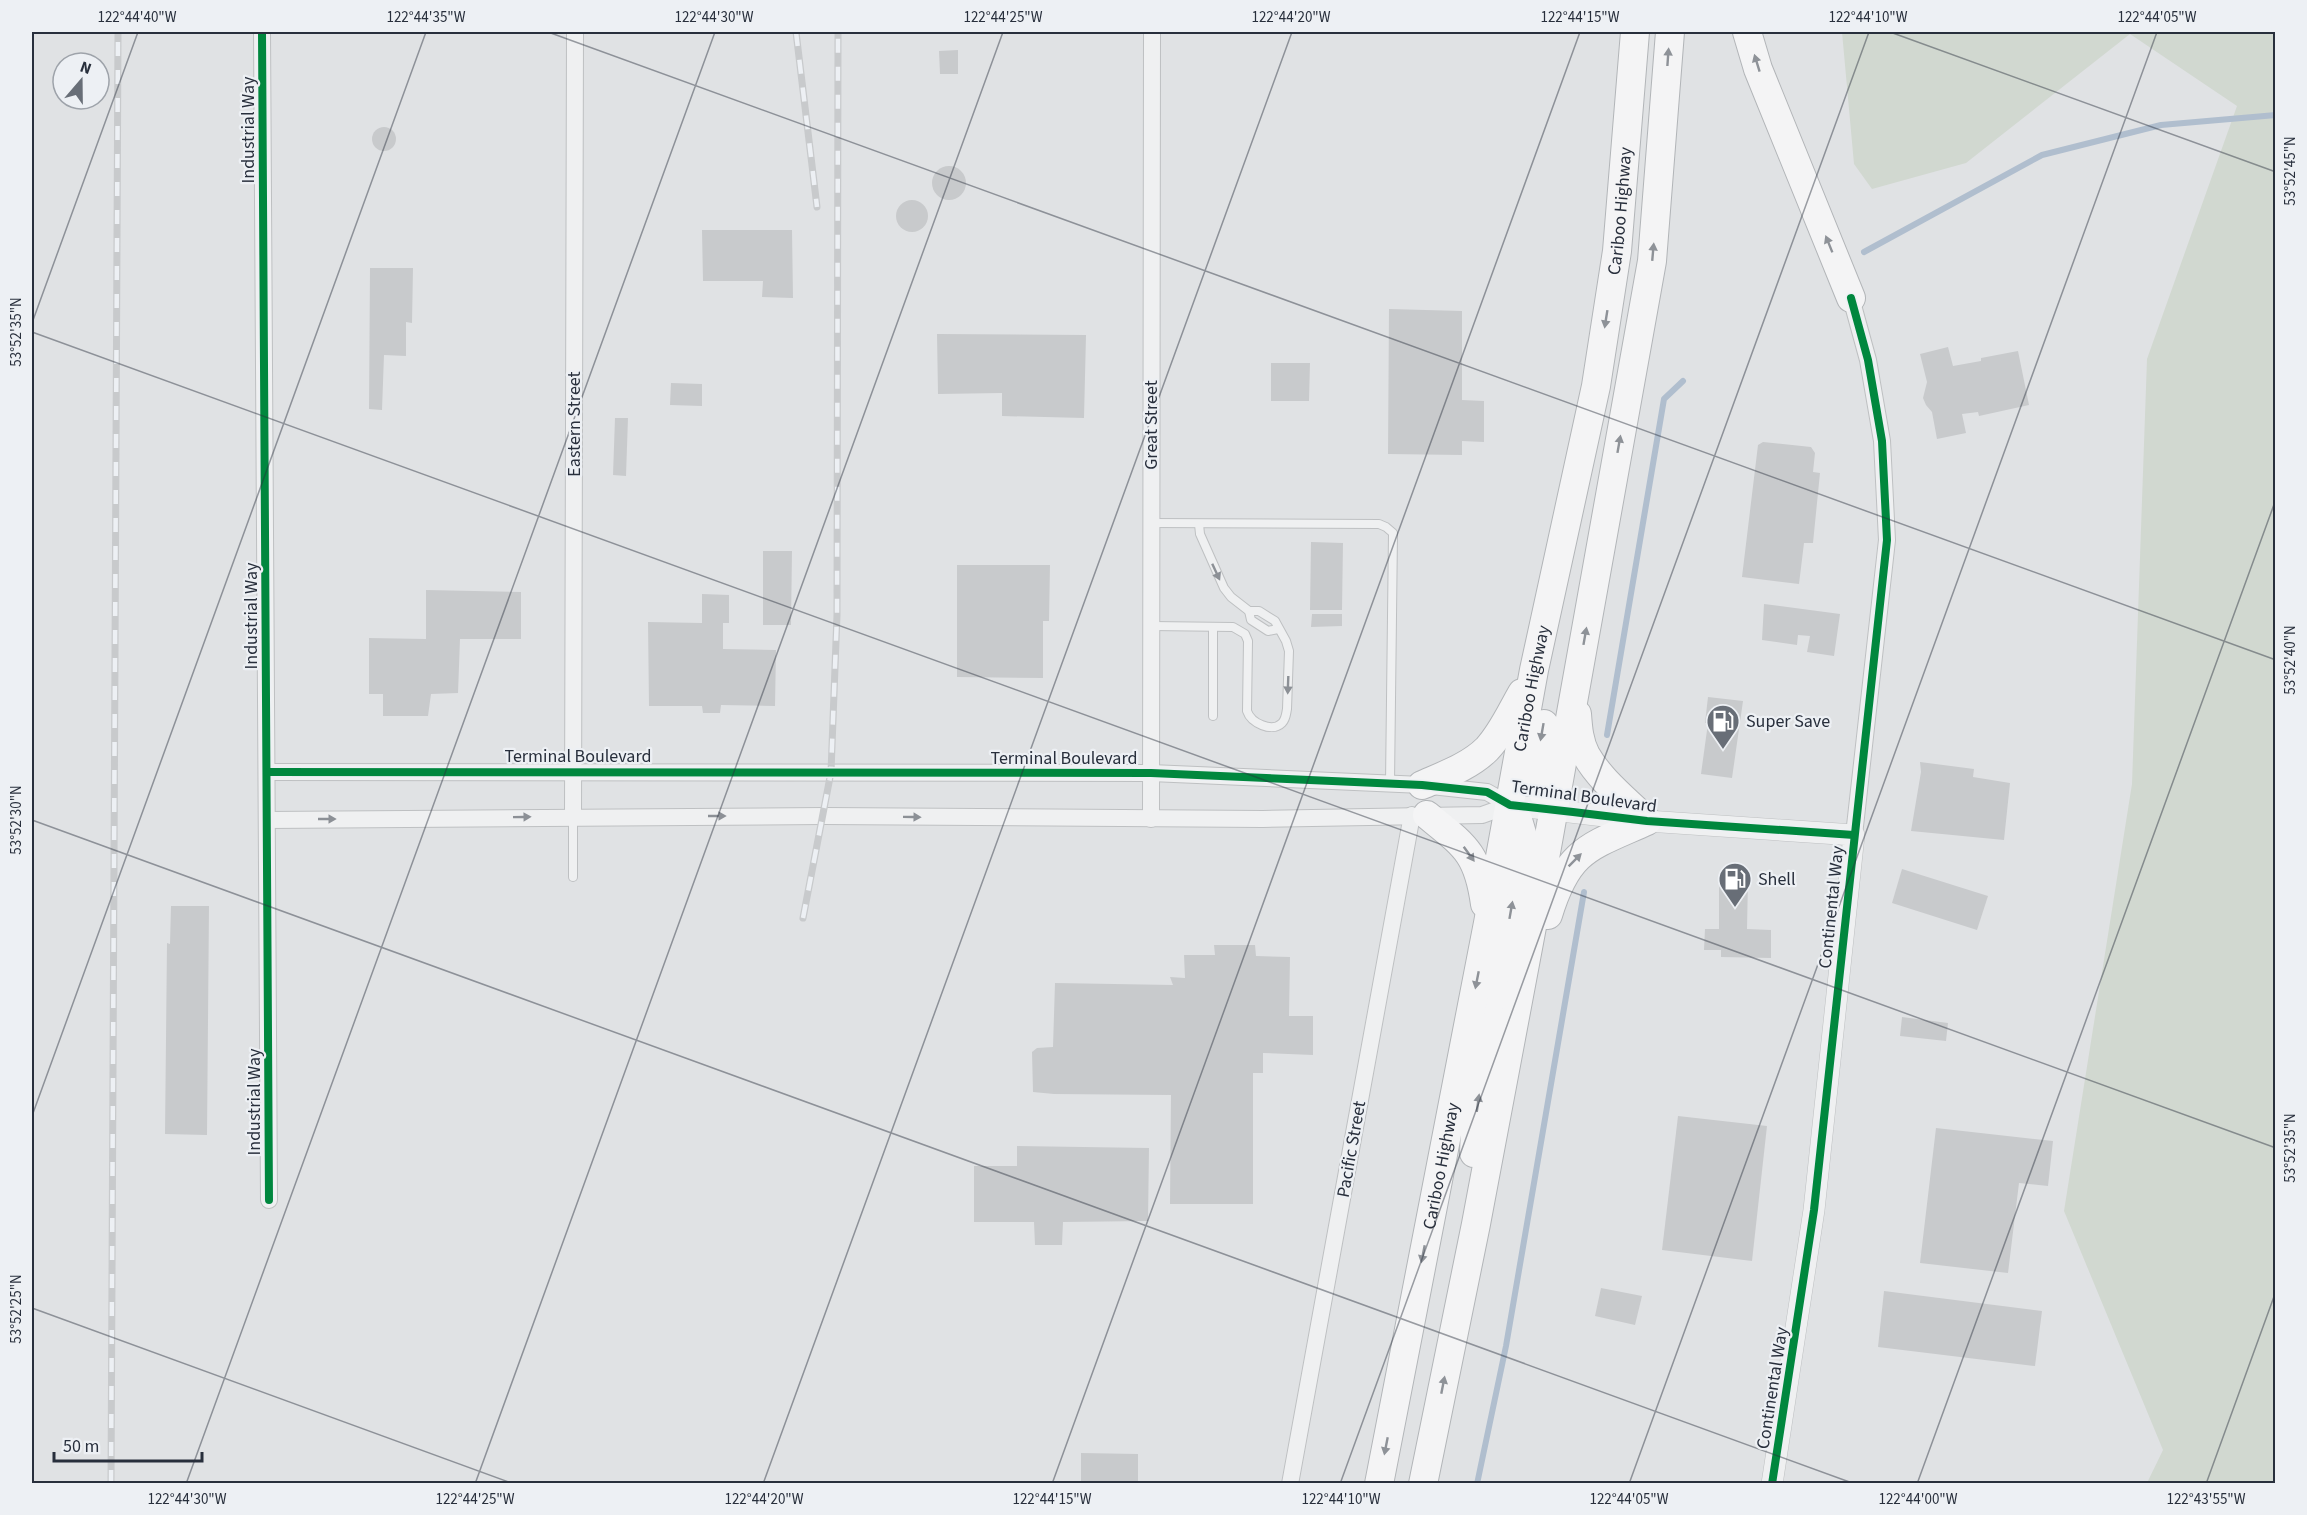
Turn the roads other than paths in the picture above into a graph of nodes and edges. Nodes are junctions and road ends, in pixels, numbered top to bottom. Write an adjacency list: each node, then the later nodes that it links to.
1 (262, 32): 17 (street, Industrial Way)
2 (575, 32): 16 (street, Eastern Street)
3 (1152, 32): 9 (street, Great Street)
4 (1635, 32): 8 (highway, Cariboo Highway, one-way to 8)
5 (1670, 32): 14 (highway, Cariboo Highway, one-way to 5)
6 (1747, 32): 7 (highway, one-way to 6)
7 (1851, 298): 28 (street, Continental Way)
8 (1596, 386): 13 (highway, Cariboo Highway); 22 (highway, one-way to 22)
9 (1150, 523): 10 (lane); 11 (street, Great Street)
10 (1199, 524): 12 (lane, one-way to 12); 19 (lane)
11 (1151, 626): 12 (lane); 18 (street, Great Street)
12 (1213, 627): 15 (lane)
13 (1534, 670): 20 (highway); 21 (highway, Cariboo Highway)
14 (1575, 693): 22 (highway, Cariboo Highway); 27 (highway)
15 (1213, 716)
16 (573, 771): 17 (street, Terminal Boulevard); 18 (street, Terminal Boulevard); 24 (street, Eastern Street)
17 (267, 772): 26 (street, Industrial Way)
18 (1151, 773): 19 (street, Terminal Boulevard); 25 (street, Great Street)
19 (1390, 783): 20 (street, Terminal Boulevard)
20 (1422, 785): 21 (street, Terminal Boulevard)
21 (1510, 805): 22 (street, Terminal Boulevard); 23 (street, Terminal Boulevard); 30 (highway, Cariboo Highway); 33 (highway, one-way to 21)
22 (1554, 810): 27 (street, Terminal Boulevard); 31 (highway, Cariboo Highway)
23 (1419, 815): 25 (street, Terminal Boulevard); 30 (highway, one-way to 30); 34 (street, Pacific Street)
24 (573, 817): 25 (street, Terminal Boulevard, one-way to 25); 26 (street, Terminal Boulevard, one-way to 24); 29 (lane)
25 (1151, 819)
26 (268, 820): 32 (street, Industrial Way)
27 (1647, 821): 28 (street, Terminal Boulevard); 31 (highway, one-way to 27)
28 (1854, 835): 37 (street, Continental Way)
29 (573, 877)
30 (1488, 923): 35 (highway, Cariboo Highway, one-way to 35)
31 (1508, 1053): 33 (highway, Cariboo Highway)
32 (269, 1200)
33 (1476, 1224): 36 (highway, Cariboo Highway, one-way to 33)
34 (1290, 1484)
35 (1379, 1484)
36 (1423, 1484)
37 (1772, 1484)

